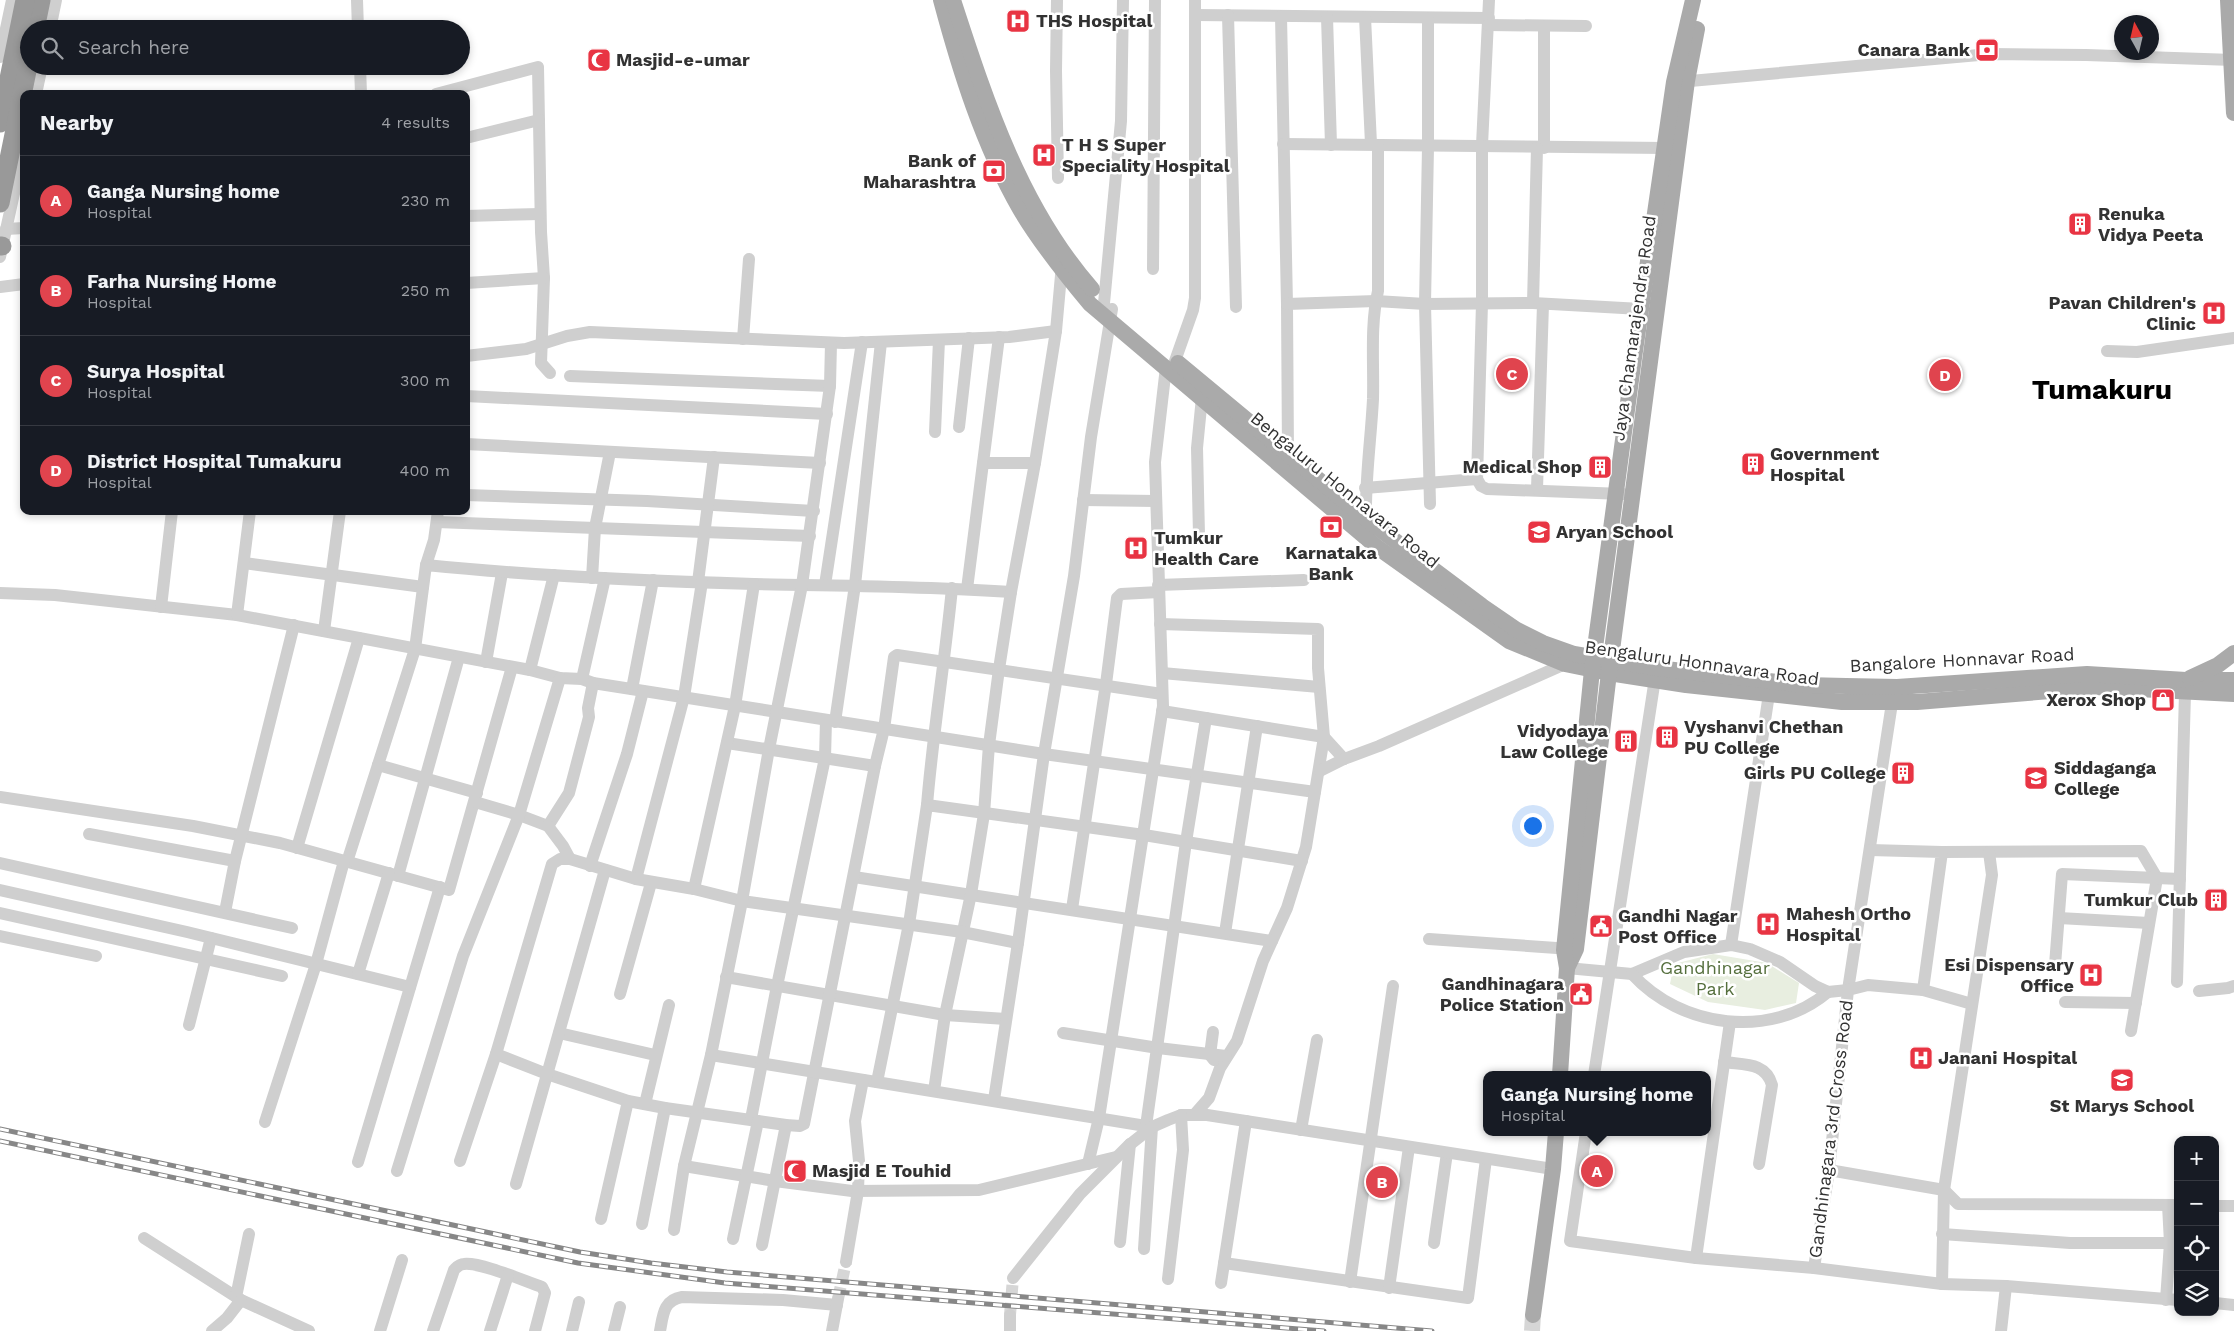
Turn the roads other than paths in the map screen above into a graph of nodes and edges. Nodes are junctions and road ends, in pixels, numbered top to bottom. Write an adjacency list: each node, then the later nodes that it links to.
1 (12, 0): 28 (street)
2 (25, 0): 28 (highway)
3 (41, 0): 22 (highway)
4 (56, 0): 23 (street)
5 (357, 0): 24 (street)
6 (940, 0): 56 (main road)
7 (953, 0): 54 (main road, Bangalore Honnavar Road)
8 (1057, 0): 48 (street)
9 (1123, 0): 69 (street)
10 (1154, 0): 57 (street)
11 (1195, 0): 16 (street)
12 (1489, 0): 25 (street)
13 (1693, 0): 32 (main road, Jaya Chamarajendra Road)
14 (1703, 0): 32 (main road, Jaya Chamarajendra Road)
15 (2228, 0): 29 (main road)
16 (1195, 15): 17 (street); 82 (street)
17 (1228, 16): 18 (street); 67 (street)
18 (1281, 16): 19 (street); 40 (street)
19 (1327, 16): 20 (street); 42 (street)
20 (1366, 17): 21 (street); 41 (street)
21 (1428, 18): 25 (street); 44 (street)
22 (37, 20)
23 (52, 20)
24 (358, 20)
25 (1488, 22): 26 (street); 43 (street)
26 (1544, 26): 27 (street); 45 (street)
27 (1586, 26)
28 (11, 56): 38 (highway); 49 (highway)
29 (2232, 60): 32 (street); 36 (main road)
30 (40, 75): 33 (street)
31 (360, 75): 34 (street)
32 (1681, 82): 46 (main road, Jaya Chamarajendra Road); 104 (main road, Jaya Chamarajendra Road)
33 (37, 90)
34 (361, 90)
35 (451, 90): 37 (street)
36 (2234, 114)
37 (539, 120): 39 (street); 50 (street)
38 (0, 123)
39 (470, 137)
40 (1283, 144): 42 (street); 65 (street)
41 (1375, 144): 42 (street); 44 (street); 62 (street)
42 (1331, 145)
43 (1482, 145): 44 (street); 45 (street); 63 (street)
44 (1428, 146): 66 (street)
45 (1540, 148): 46 (street); 64 (street)
46 (1665, 148): 68 (main road, Jaya Chamarajendra Road)
47 (20, 166): 53 (street)
48 (1058, 178)
49 (0, 203)
50 (540, 214): 51 (street); 58 (street)
51 (470, 216)
52 (20, 231): 53 (street)
53 (2, 245)
54 (1063, 252): 56 (street); 69 (main road, Bangalore Honnavar Road)
55 (749, 259): 74 (street)
56 (1061, 269): 69 (main road); 70 (street)
57 (1153, 269)
58 (544, 278): 59 (street); 78 (street)
59 (470, 283)
60 (20, 284): 61 (street)
61 (0, 287)
62 (1376, 301): 65 (street); 66 (street); 101 (street)
63 (1482, 303): 64 (street); 66 (street); 99 (street)
64 (1538, 303): 68 (street); 102 (street)
65 (1287, 304): 94 (street)
66 (1425, 304): 100 (street)
67 (1236, 307)
68 (1641, 309): 103 (main road, Jaya Chamarajendra Road)
69 (1107, 312): 82 (main road, Bangalore Honnavar Road); 107 (street)
70 (1056, 331): 71 (street); 98 (street)
71 (999, 337): 72 (street); 97 (street)
72 (969, 338): 75 (street); 89 (street)
73 (2234, 338): 80 (street)
74 (744, 339): 78 (street); 79 (street)
75 (940, 340): 77 (street); 90 (street)
76 (862, 342): 77 (street); 79 (street); 133 (street)
77 (881, 342): 134 (street)
78 (543, 343): 81 (street); 83 (street)
79 (831, 343): 85 (street)
80 (2106, 351)
81 (470, 355)
82 (1170, 364): 87 (main road, Bengaluru Honnavara Road); 92 (main road, Bangalore Honnavar Road); 108 (street)
83 (550, 373)
84 (570, 376): 85 (street)
85 (830, 386): 88 (street)
86 (470, 396): 88 (street)
87 (1202, 397): 92 (main road, Bengaluru Honnavara Road); 119 (street)
88 (827, 414): 96 (street)
89 (959, 427)
90 (935, 432)
91 (470, 444): 93 (street)
92 (1266, 444): 94 (main road, Bangalore Honnavar Road); 152 (main road, Bengaluru Honnavara Road)
93 (610, 452): 95 (street); 106 (street)
94 (1288, 456): 116 (main road, Bangalore Honnavar Road)
95 (714, 457): 96 (street); 109 (street)
96 (820, 462): 111 (street)
97 (983, 463): 98 (street); 138 (street)
98 (1036, 463): 139 (street)
99 (1477, 479): 100 (street); 102 (street)
100 (1430, 482): 101 (street); 110 (street)
101 (1365, 488): 116 (street)
102 (1537, 489): 103 (street)
103 (1616, 494): 104 (street); 153 (main road, Jaya Chamarajendra Road)
104 (1633, 494): 153 (main road, Jaya Chamarajendra Road)
105 (470, 495): 106 (street)
106 (601, 499): 109 (street); 117 (street)
107 (1083, 500): 108 (street); 159 (street)
108 (1156, 501): 137 (street)
109 (708, 504): 111 (street); 118 (street)
110 (1430, 504)
111 (814, 511): 120 (street)
112 (172, 515): 141 (street)
113 (250, 515): 121 (street)
114 (340, 515): 125 (street)
115 (438, 516): 117 (street); 122 (street)
116 (1366, 518): 153 (main road, Bangalore Honnavar Road)
117 (595, 528): 118 (street); 126 (street)
118 (704, 531): 120 (street); 130 (street)
119 (1198, 535)
120 (810, 536): 132 (street)
121 (244, 563): 125 (street); 142 (street)
122 (426, 565): 123 (street); 135 (street)
123 (502, 572): 124 (street); 150 (street)
124 (554, 575): 126 (street); 155 (street)
125 (332, 576): 135 (street); 145 (street)
126 (592, 578): 127 (street)
127 (605, 578): 128 (street); 162 (street)
128 (653, 580): 130 (street); 166 (street)
129 (1304, 580): 137 (street)
130 (700, 582): 131 (street); 170 (street)
131 (754, 584): 132 (street); 172 (street)
132 (802, 585): 133 (street); 173 (street)
133 (825, 585): 134 (street)
134 (855, 585): 136 (street); 176 (street)
135 (423, 587): 147 (street)
136 (952, 588): 138 (street); 151 (street)
137 (1158, 588): 143 (street); 163 (street)
138 (967, 589): 139 (street)
139 (1011, 592): 156 (street)
140 (0, 593): 141 (street)
141 (161, 607): 142 (street)
142 (237, 615): 144 (street)
143 (1160, 624): 157 (street); 165 (street)
144 (294, 625): 145 (street); 206 (street)
145 (324, 631): 146 (street)
146 (359, 638): 147 (street); 208 (street)
147 (415, 649): 149 (street); 188 (street)
148 (2234, 653): 164 (main road)
149 (459, 657): 150 (street); 193 (street)
150 (486, 662): 154 (street)
151 (944, 662): 156 (street); 178 (street); 179 (street)
152 (1565, 664): 153 (main road, Bengaluru Honnavara Road); 186 (street)
153 (1601, 666): 158 (main road, Bangalore Honnavar Road); 252 (main road)
154 (512, 667): 155 (street); 197 (street)
155 (530, 670): 160 (street)
156 (999, 670): 159 (street); 182 (street)
157 (1162, 673): 165 (street); 167 (street)
158 (1656, 674): 164 (main road, Bangalore Honnavar Road); 168 (main road, Bengaluru Honnavara Road); 258 (street)
159 (1057, 677): 163 (street); 184 (street)
160 (560, 678): 162 (street); 200 (street)
161 (2234, 680): 164 (main road, Bangalore Honnavar Road)
162 (587, 681): 166 (street); 202 (street)
163 (1106, 684): 167 (street); 187 (street)
164 (2186, 686): 169 (main road, Bengaluru Honnavara Road); 171 (main road, Bengaluru Honnavara Road); 224 (street)
165 (1319, 687): 180 (street)
166 (638, 690): 170 (street); 218 (street)
167 (1162, 694): 174 (street)
168 (1769, 694): 171 (main road, Bengaluru Honnavara Road); 251 (street)
169 (2234, 694)
170 (684, 697): 172 (street); 223 (street)
171 (1892, 703): 210 (street, Gandhinagara 3rd Cross Road)
172 (735, 706): 173 (street); 181 (street)
173 (776, 711): 176 (street); 183 (street)
174 (1162, 711): 175 (street); 190 (street)
175 (1206, 718): 177 (street); 192 (street)
176 (831, 721): 178 (street); 185 (street)
177 (1258, 726): 180 (street); 194 (street)
178 (884, 730): 179 (street); 189 (street)
179 (932, 737): 182 (street); 198 (street)
180 (1324, 737): 186 (street); 191 (street)
181 (727, 743): 183 (street); 228 (street)
182 (989, 745): 184 (street); 199 (street)
183 (769, 749): 185 (street); 231 (street)
184 (1044, 754): 187 (street); 201 (street)
185 (825, 758): 189 (street); 233 (street)
186 (1344, 758): 191 (street)
187 (1094, 760): 190 (street); 203 (street)
188 (378, 765): 193 (street); 215 (street)
189 (875, 766): 221 (street)
190 (1154, 769): 192 (street); 205 (street)
191 (1320, 771): 195 (street)
192 (1197, 775): 194 (street); 207 (street)
193 (426, 778): 197 (street); 220 (street)
194 (1248, 783): 195 (street); 209 (street)
195 (1315, 792): 216 (street)
196 (0, 797): 206 (street)
197 (476, 797): 200 (street); 227 (street)
198 (928, 805): 199 (street); 226 (street)
199 (984, 814): 201 (street); 230 (street)
200 (519, 815): 202 (street); 334 (street)
201 (1035, 820): 203 (street); 232 (street)
202 (548, 826): 213 (street)
203 (1085, 827): 205 (street); 234 (street)
204 (89, 834): 214 (street)
205 (1144, 835): 207 (street); 238 (street)
206 (243, 836): 208 (street); 214 (street)
207 (1186, 842): 209 (street); 242 (street)
208 (297, 848): 215 (street)
209 (1238, 850): 216 (street); 245 (street)
210 (1870, 850): 211 (street); 268 (street, Gandhinagara 3rd Cross Road)
211 (1942, 852): 212 (street); 269 (street)
212 (1990, 852): 222 (street); 276 (street)
213 (570, 859): 218 (street); 290 (street)
214 (236, 861): 235 (street)
215 (346, 861): 220 (street); 255 (street)
216 (1302, 861): 249 (street)
217 (0, 863): 235 (street)
218 (590, 866): 219 (street)
219 (605, 870): 223 (street); 285 (street)
220 (394, 875): 227 (street); 259 (street)
221 (854, 877): 226 (street); 237 (street)
222 (2157, 878): 224 (street); 239 (street); 240 (street)
223 (636, 879): 225 (street)
224 (2180, 879): 263 (street)
225 (651, 883): 228 (street); 272 (street)
226 (915, 885): 230 (street); 241 (street)
227 (440, 887): 267 (street)
228 (694, 889): 231 (street)
229 (0, 890): 247 (street)
230 (971, 894): 232 (street); 244 (street)
231 (742, 901): 233 (street); 262 (street)
232 (1024, 902): 234 (street); 250 (street)
233 (795, 908): 237 (street); 264 (street)
234 (1072, 909): 238 (street)
235 (225, 912): 243 (street)
236 (0, 913): 254 (street)
237 (847, 916): 241 (street); 273 (street)
238 (1131, 918): 242 (street); 288 (street)
239 (2059, 918): 240 (street); 256 (street)
240 (2149, 923): 275 (street)
241 (909, 924): 244 (street); 278 (street)
242 (1175, 925): 245 (street); 289 (street)
243 (292, 928)
244 (962, 932): 250 (street); 279 (street)
245 (1225, 933): 249 (street)
246 (0, 936): 253 (street)
247 (211, 938): 254 (street); 255 (street)
248 (1429, 939): 252 (street)
249 (1272, 941): 294 (street)
250 (1018, 943): 280 (street)
251 (1732, 945): 260 (street); 270 (street)
252 (1570, 949): 257 (main road)
253 (96, 956)
254 (206, 959): 261 (street); 282 (street)
255 (316, 964): 259 (street); 315 (street)
256 (2056, 965)
257 (1567, 968): 258 (street); 298 (main road)
258 (1608, 971): 260 (street); 299 (street)
259 (358, 974): 267 (street)
260 (1632, 974): 281 (street)
261 (282, 976)
262 (726, 977): 264 (street); 291 (street)
263 (2177, 982)
264 (777, 986): 273 (street); 296 (street)
265 (1393, 986): 321 (street)
266 (2234, 986): 271 (street)
267 (410, 987): 328 (street)
268 (1848, 990): 269 (street); 270 (street); 333 (street, Gandhinagara 3rd Cross Road)
269 (1923, 990): 276 (street)
270 (1828, 992): 281 (street)
271 (2199, 992)
272 (620, 994)
273 (829, 996): 278 (street); 300 (street)
274 (2066, 1002): 275 (street)
275 (2136, 1003): 283 (street)
276 (1972, 1004): 338 (street)
277 (669, 1005): 293 (street)
278 (892, 1006): 279 (street); 303 (street)
279 (945, 1015): 280 (street); 304 (street)
280 (1006, 1019): 305 (street)
281 (1730, 1022): 295 (street)
282 (189, 1025)
283 (2131, 1031)
284 (1213, 1032): 292 (street)
285 (559, 1033): 293 (street); 301 (street)
286 (1062, 1033): 288 (street)
287 (1317, 1040): 318 (street)
288 (1112, 1041): 289 (street); 312 (street)
289 (1158, 1048): 292 (street); 317 (street)
290 (496, 1054): 301 (street); 327 (street)
291 (711, 1055): 296 (street); 309 (street)
292 (1210, 1055): 294 (street); 297 (street)
293 (655, 1056): 307 (street)
294 (1226, 1056): 297 (street)
295 (1724, 1062): 330 (street); 355 (street)
296 (762, 1063): 300 (street); 313 (street)
297 (1220, 1068): 310 (street)
298 (1560, 1071)
299 (1595, 1071)
300 (814, 1073): 302 (street); 316 (street)
301 (547, 1074): 306 (street); 337 (street)
302 (863, 1080): 303 (street); 339 (street)
303 (877, 1082): 304 (street)
304 (934, 1091): 305 (street)
305 (994, 1100): 312 (street)
306 (628, 1101): 307 (street); 343 (street)
307 (645, 1104): 308 (street)
308 (665, 1108): 309 (street); 344 (street)
309 (696, 1112): 313 (street); 331 (street)
310 (1195, 1114): 311 (street); 314 (street)
311 (1181, 1115): 317 (street); 362 (street)
312 (1099, 1118): 317 (street); 329 (street)
313 (754, 1120): 316 (street); 335 (street)
314 (1246, 1121): 318 (street); 358 (street)
315 (265, 1122)
316 (786, 1125): 336 (street)
317 (1149, 1126): 322 (street); 354 (street)
318 (1302, 1130): 321 (street)
319 (1556, 1136): 332 (main road)
320 (1585, 1136): 355 (street)
321 (1370, 1141): 323 (street); 363 (street)
322 (1130, 1144): 325 (street); 350 (street)
323 (1409, 1147): 324 (street); 367 (street)
324 (1447, 1153): 326 (street); 351 (street)
325 (1117, 1157): 329 (street); 361 (street)
326 (1486, 1159): 332 (street); 367 (street)
327 (460, 1161)
328 (358, 1162)
329 (1088, 1164): 339 (street)
330 (1760, 1164)
331 (684, 1166): 335 (street); 345 (street)
332 (1553, 1169): 375 (main road)
333 (1829, 1170): 338 (street); 359 (street, Gandhinagara 3rd Cross Road)
334 (397, 1171)
335 (745, 1176): 336 (street); 349 (street)
336 (775, 1181): 339 (street); 353 (street)
337 (516, 1184)
338 (1944, 1190): 340 (street); 347 (street)
339 (858, 1191): 357 (street)
340 (2173, 1205): 352 (street)
341 (2219, 1206): 342 (street)
342 (2234, 1206)
343 (601, 1219)
344 (642, 1224)
345 (674, 1230)
346 (249, 1234): 368 (street)
347 (1942, 1234): 352 (street); 365 (street)
348 (144, 1238): 368 (street)
349 (733, 1240)
350 (1120, 1242)
351 (1434, 1243)
352 (2170, 1243): 369 (street)
353 (762, 1246)
354 (1144, 1249)
355 (1696, 1258): 359 (street)
356 (402, 1260): 378 (street)
357 (846, 1262)
358 (1224, 1263): 363 (street); 364 (street)
359 (1814, 1268): 365 (street)
360 (508, 1275): 379 (street); 380 (street); 381 (street)
361 (1013, 1278)
362 (1168, 1278)
363 (1350, 1282): 367 (street)
364 (1221, 1283)
365 (1942, 1284): 366 (street)
366 (2006, 1286): 369 (street); 387 (street)
367 (1389, 1288)
368 (238, 1299): 376 (street); 377 (street)
369 (2172, 1300)
370 (580, 1302): 382 (street)
371 (2219, 1303): 372 (street)
372 (2234, 1305)
373 (620, 1307): 383 (street)
374 (1010, 1315): 386 (street)
375 (1533, 1315)
376 (212, 1331)
377 (309, 1331)
378 (380, 1331)
379 (433, 1331)
380 (490, 1331)
381 (535, 1331)
382 (572, 1331)
383 (614, 1331)
384 (660, 1331): 385 (street)
385 (832, 1331)
386 (1010, 1331)
387 (2001, 1331)

